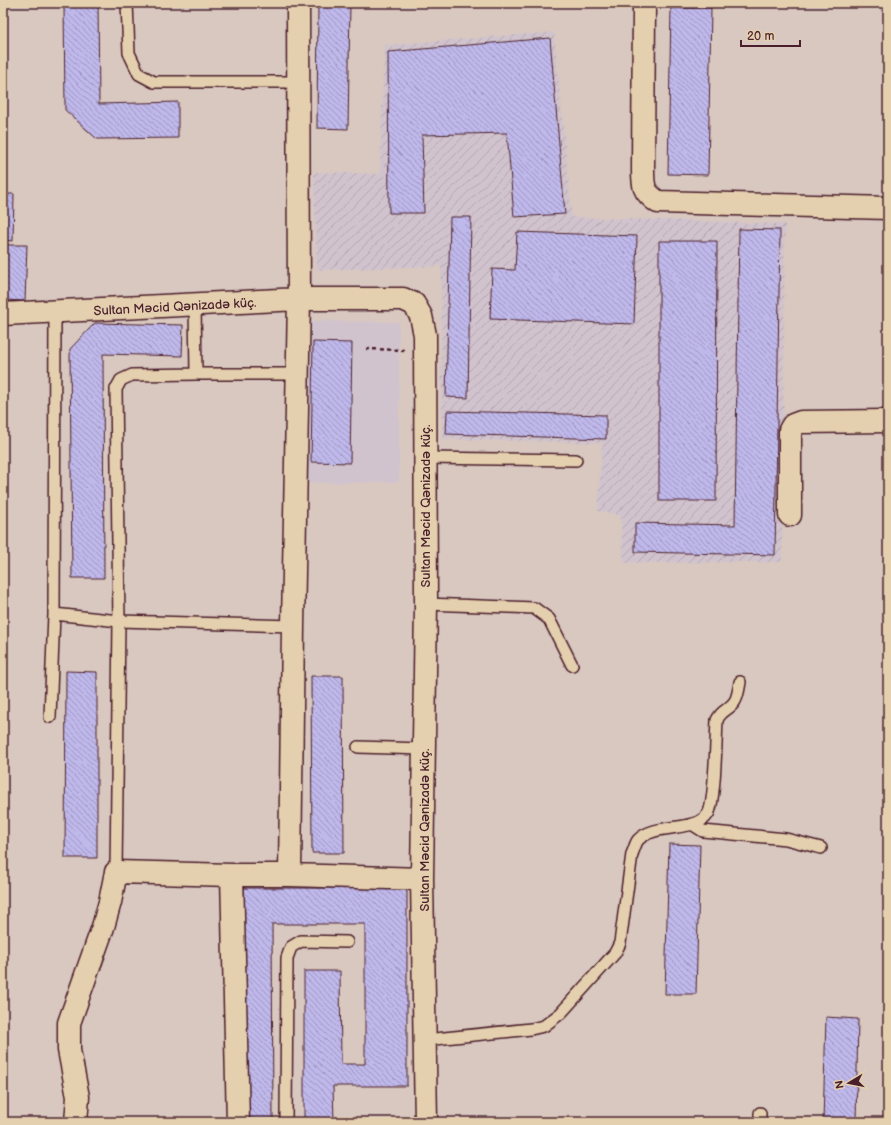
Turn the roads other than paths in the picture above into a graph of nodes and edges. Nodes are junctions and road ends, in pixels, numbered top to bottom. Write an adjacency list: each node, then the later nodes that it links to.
1 (127, 3): 4 (lane)
2 (298, 3): 4 (street)
3 (644, 3): 5 (street)
4 (298, 82): 6 (street)
5 (888, 208)
6 (299, 299): 7 (street, Sultan Məcid Qənizadə küç.); 11 (street); 13 (street, Sultan Məcid Qənizadə küç.)
7 (195, 304): 8 (street, Sultan Məcid Qənizadə küç.); 10 (lane)
8 (54, 312): 9 (street, Sultan Məcid Qənizadə küç.); 17 (lane)
9 (3, 314)
10 (196, 374): 11 (lane); 18 (lane)
11 (297, 374): 19 (street)
12 (888, 422): 15 (street)
13 (425, 458): 14 (lane); 16 (street, Sultan Məcid Qənizadə küç.)
14 (576, 460)
15 (790, 515)
16 (426, 604): 20 (lane); 24 (street, Sultan Məcid Qənizadə küç.)
17 (54, 614): 18 (lane); 22 (lane)
18 (119, 621): 19 (lane); 27 (lane)
19 (293, 626): 29 (street)
20 (572, 665)
21 (740, 682): 25 (lane)
22 (50, 717)
23 (358, 747): 24 (lane)
24 (424, 749): 30 (street, Sultan Məcid Qənizadə küç.)
25 (692, 824): 26 (lane); 32 (lane)
26 (821, 848)
27 (116, 872): 28 (street); 33 (street)
28 (232, 875): 29 (street); 34 (street)
29 (290, 875): 30 (street)
30 (422, 879): 32 (street, Sultan Məcid Qənizadə küç.)
31 (347, 942): 35 (lane)
32 (425, 1040): 36 (street, Sultan Məcid Qənizadə küç.)
33 (76, 1122)
34 (238, 1122)
35 (286, 1122)
36 (426, 1122)

